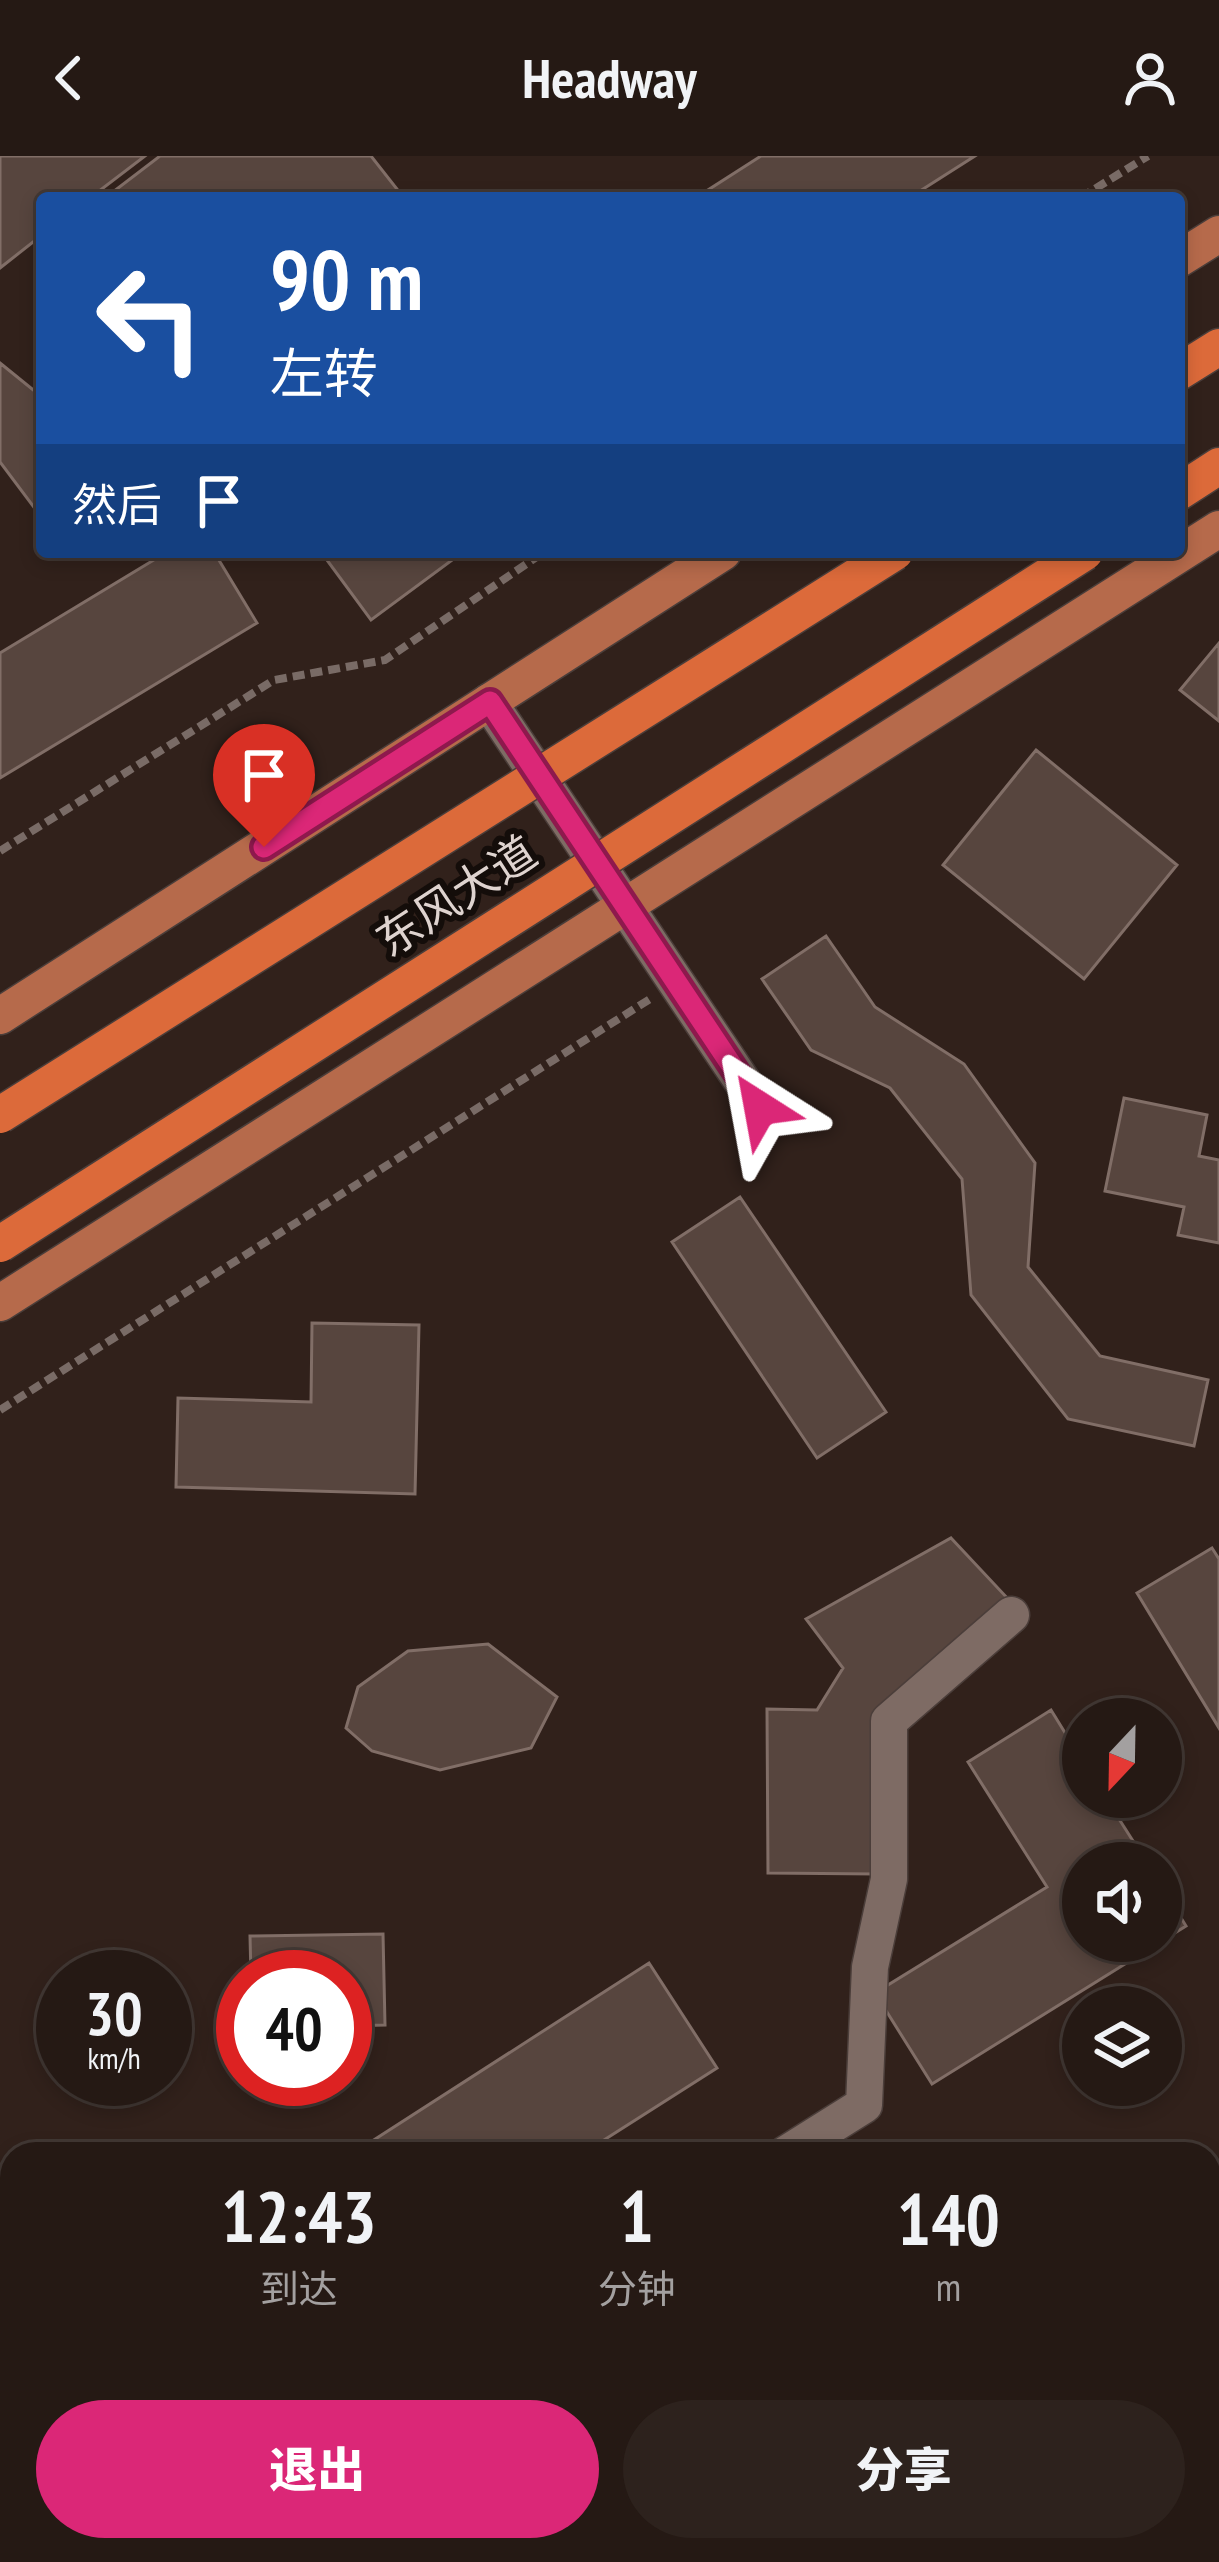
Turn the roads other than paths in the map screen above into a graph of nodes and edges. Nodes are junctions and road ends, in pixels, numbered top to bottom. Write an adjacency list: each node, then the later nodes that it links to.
1 (1219, 233): 2 (main road)
2 (1185, 255)
3 (1219, 347): 4 (highway)
4 (1185, 368)
5 (1219, 466): 6 (highway)
6 (1185, 488)
7 (1219, 529): 8 (main road)
8 (1185, 551)
9 (714, 558): 13 (main road)
10 (885, 558): 17 (highway, 东风大道, bridge)
11 (1076, 558): 18 (highway, 东风大道, bridge)
12 (1173, 558): 14 (main road)
13 (490, 702): 14 (street); 15 (main road)
14 (625, 906): 16 (street); 19 (main road)
15 (0, 1016)
16 (760, 1108)
17 (0, 1115)
18 (0, 1244)
19 (0, 1303)
20 (1011, 1615): 21 (street)
21 (806, 2142)

